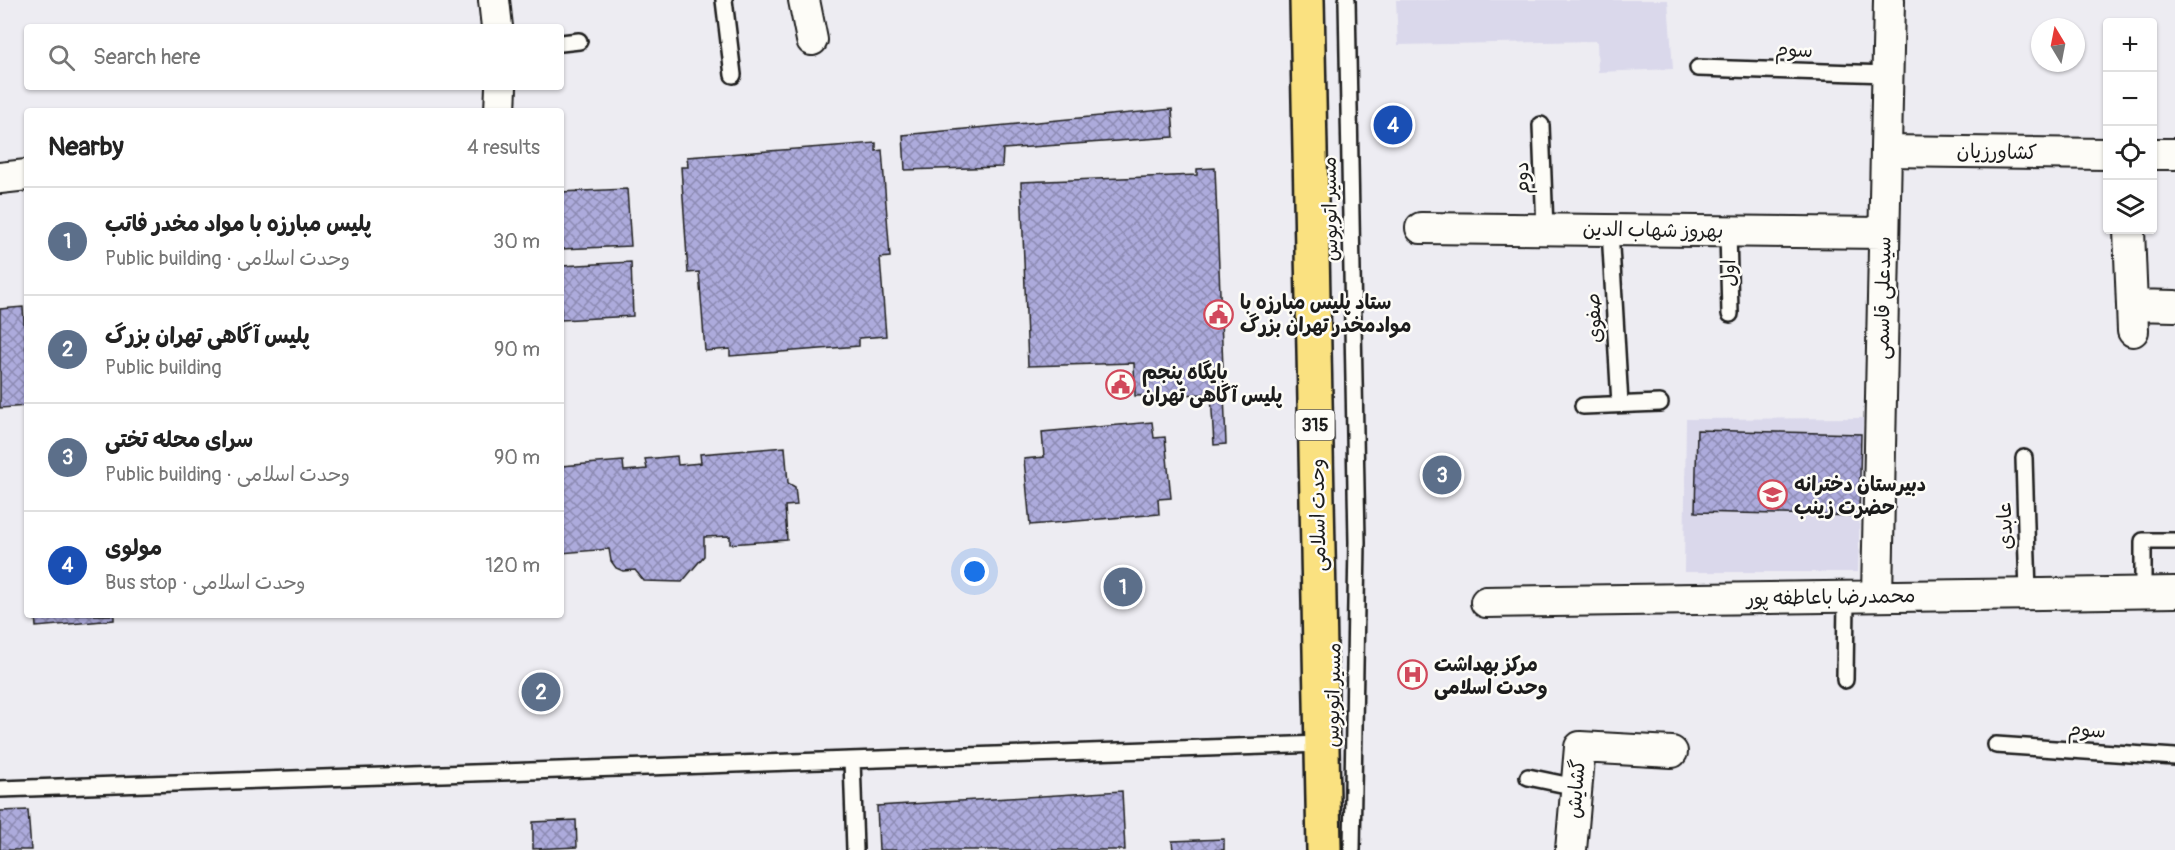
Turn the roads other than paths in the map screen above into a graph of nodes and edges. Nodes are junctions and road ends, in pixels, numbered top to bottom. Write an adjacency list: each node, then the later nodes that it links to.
1 (494, 0): 7 (street)
2 (724, 0): 13 (lane)
3 (804, 0): 9 (street)
4 (1307, 0): 43 (main road, وحدت اسلامی / 315)
5 (1347, 0): 53 (lane, مسیر اتوبوس)
6 (1889, 0): 12 (street, سیدعلی قاسمی)
7 (497, 24)
8 (579, 40): 10 (lane)
9 (812, 40)
10 (564, 42)
11 (1698, 68): 12 (lane, سوم)
12 (1888, 74): 17 (street, سیدعلی قاسمی)
13 (733, 75)
14 (501, 90): 15 (street)
15 (500, 108)
16 (1541, 125): 24 (lane, دوم)
17 (1886, 151): 18 (street, کشاورزیان); 27 (street, سیدعلی قاسمی)
18 (2103, 153)
19 (2157, 154): 20 (street)
20 (2175, 154)
21 (24, 176): 22 (street)
22 (0, 178)
23 (1422, 228): 24 (street, بهروز شهاب الدین)
24 (1545, 229): 25 (street, بهروز شهاب الدین)
25 (1610, 230): 26 (street, بهروز شهاب الدین); 32 (lane, صفوی)
26 (1728, 231): 27 (street, بهروز شهاب الدین); 30 (lane, اول)
27 (1884, 233): 39 (street, سیدعلی قاسمی)
28 (2129, 234): 29 (street)
29 (2175, 306)
30 (1730, 314)
31 (1660, 403): 32 (lane)
32 (1620, 404): 33 (lane)
33 (1583, 406)
34 (2024, 458): 38 (lane, عابدی)
35 (2175, 541): 36 (lane)
36 (2143, 592): 37 (street, محمدرضا باعاطفه پور); 38 (street, محمدرضا باعاطفه پور)
37 (2175, 592)
38 (2028, 594): 39 (street, محمدرضا باعاطفه پور)
39 (1877, 596): 40 (street, محمدرضا باعاطفه پور)
40 (1846, 597): 41 (street, محمدرضا باعاطفه پور); 42 (lane)
41 (1486, 602)
42 (1845, 680)
43 (1322, 744): 47 (lane); 52 (main road, وحدت اسلامی / 315)
44 (1996, 745): 46 (lane, سوم)
45 (1672, 752): 49 (street, گشایش)
46 (2175, 757)
47 (852, 760): 50 (lane); 51 (lane)
48 (1528, 777): 49 (lane)
49 (1576, 787): 54 (street, گشایش)
50 (0, 789)
51 (855, 850)
52 (1324, 850)
53 (1352, 850)
54 (1571, 850)

